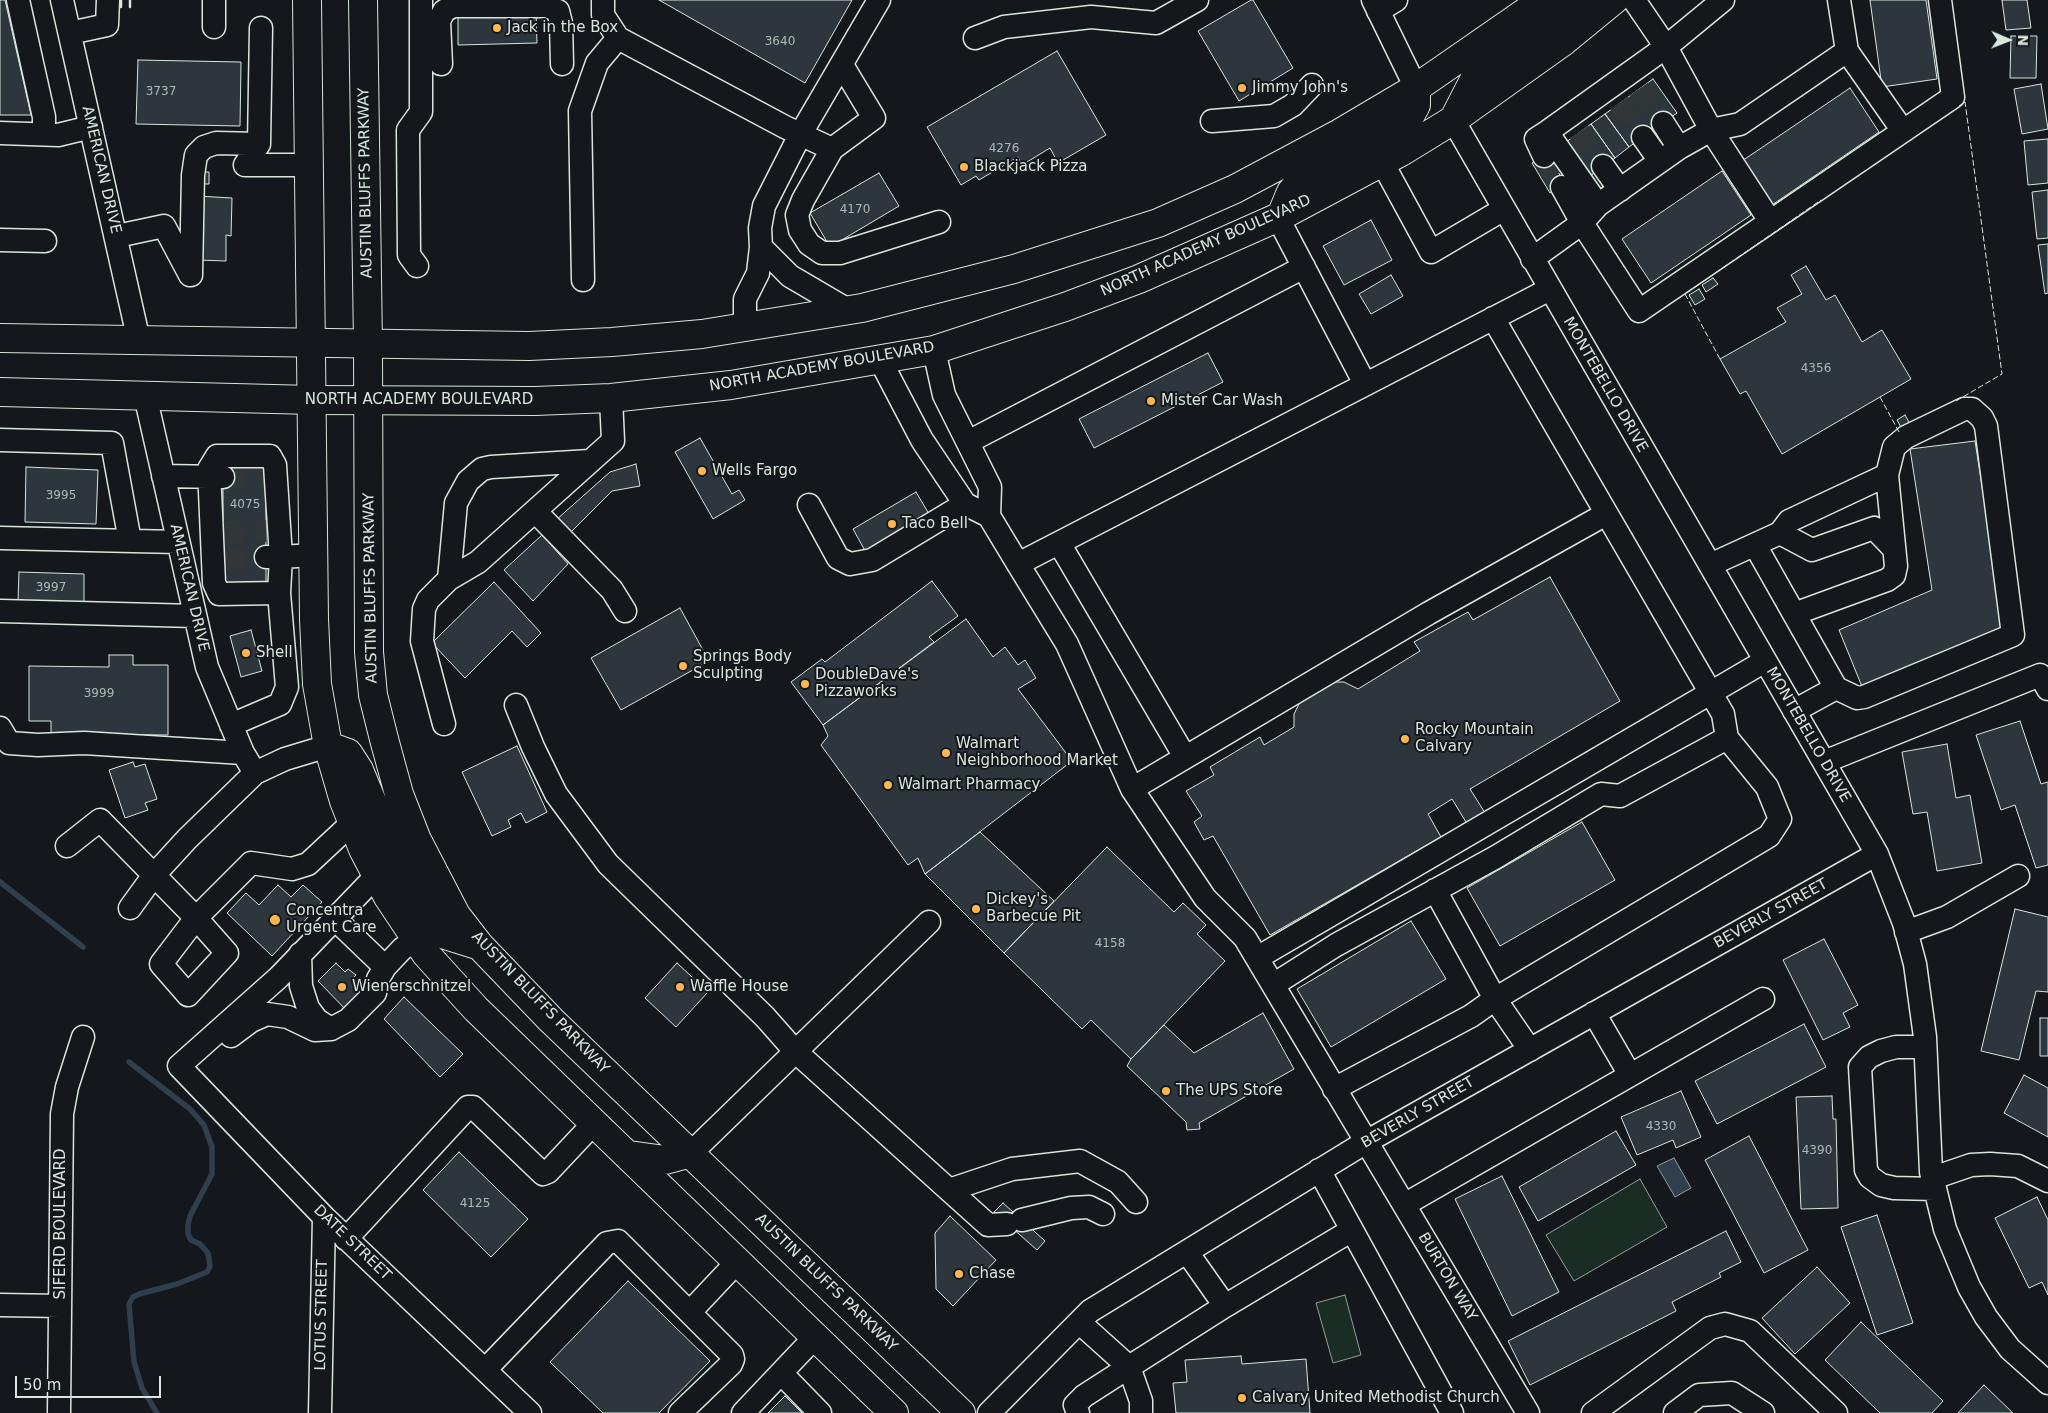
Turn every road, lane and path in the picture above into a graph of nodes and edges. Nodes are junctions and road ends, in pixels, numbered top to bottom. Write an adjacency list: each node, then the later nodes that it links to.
1 (18, 0): 39 (street)
2 (62, 0): 21 (street, AMERICAN DRIVE)
3 (108, 0): 21 (street)
4 (214, 0): 19 (street)
5 (307, 0): 48 (main road)
6 (364, 0): 73 (main road, AUSTIN BLUFFS PARKWAY)
7 (421, 0): 63 (street)
8 (603, 0): 22 (street)
9 (879, 0): 28 (street)
10 (1197, 0): 23 (street)
11 (1543, 0): 30 (main road)
12 (1578, 0): 31 (main road)
13 (1614, 0): 31 (main road, NORTH ACADEMY BOULEVARD)
14 (1634, 0): 24 (street)
15 (1722, 0): 24 (street)
16 (1839, 0): 25 (street)
17 (1940, 0): 36 (street)
18 (1382, 4): 30 (street)
19 (214, 27)
20 (261, 28): 42 (street)
21 (70, 33): 34 (street, AMERICAN DRIVE)
22 (618, 38): 40 (street); 65 (street)
23 (975, 38)
24 (1666, 47): 35 (street); 37 (street)
25 (1847, 50): 35 (street); 36 (street)
26 (441, 64): 27 (street)
27 (562, 64)
28 (842, 65): 40 (street); 44 (street)
29 (1312, 85): 32 (street)
30 (1416, 88): 54 (main road); 67 (main road)
31 (1453, 120): 47 (main road, NORTH ACADEMY BOULEVARD); 53 (street, MONTEBELLO DRIVE)
32 (1212, 121)
33 (1663, 123): 43 (street)
34 (91, 127): 39 (street); 58 (street, AMERICAN DRIVE)
35 (1711, 130): 43 (street); 55 (street)
36 (1902, 131): 55 (street)
37 (1547, 132): 45 (street); 52 (street)
38 (0, 133): 39 (street)
39 (44, 134)
40 (800, 135): 44 (street); 61 (street)
41 (1643, 137): 46 (street)
42 (259, 144): 48 (street); 58 (street)
43 (1679, 148): 46 (street)
44 (832, 149): 56 (street)
45 (1544, 156)
46 (1660, 161): 51 (street)
47 (1382, 162): 53 (street); 54 (main road, NORTH ACADEMY BOULEVARD)
48 (309, 165): 72 (main road)
49 (1603, 166): 51 (street)
50 (1562, 186): 57 (street)
51 (1620, 190): 52 (street)
52 (1598, 205): 57 (street)
53 (1504, 209): 62 (street, MONTEBELLO DRIVE)
54 (1280, 217): 64 (street); 74 (main road, NORTH ACADEMY BOULEVARD)
55 (1770, 221): 57 (street)
56 (939, 222)
57 (1582, 223): 62 (street)
58 (117, 236): 71 (street, AMERICAN DRIVE)
59 (0, 240): 60 (street)
60 (44, 241)
61 (761, 247): 67 (street); 69 (street)
62 (1532, 258): 66 (street, MONTEBELLO DRIVE)
63 (416, 266)
64 (1304, 268): 76 (street); 83 (street)
65 (583, 280)
66 (1550, 289): 68 (street); 103 (street, MONTEBELLO DRIVE)
67 (848, 310): 69 (main road)
68 (1493, 318): 76 (street); 91 (street)
69 (745, 327): 73 (main road)
70 (0, 338): 71 (main road)
71 (139, 341): 72 (main road)
72 (310, 344): 73 (main road); 81 (main road)
73 (368, 345): 80 (main road, AUSTIN BLUFFS PARKWAY)
74 (934, 350): 75 (main road, NORTH ACADEMY BOULEVARD); 83 (street)
75 (880, 360): 79 (main road, NORTH ACADEMY BOULEVARD); 89 (street)
76 (1365, 384): 97 (street)
77 (0, 392): 78 (main road, NORTH ACADEMY BOULEVARD)
78 (145, 395): 81 (main road, NORTH ACADEMY BOULEVARD); 86 (street, AMERICAN DRIVE)
79 (610, 398): 80 (main road, NORTH ACADEMY BOULEVARD); 84 (street)
80 (368, 399): 81 (main road, NORTH ACADEMY BOULEVARD); 140 (main road, AUSTIN BLUFFS PARKWAY)
81 (312, 400): 100 (main road)
82 (0, 440): 95 (street)
83 (968, 442): 92 (street)
84 (590, 461): 90 (street); 104 (street)
85 (1887, 475): 93 (street); 99 (street); 113 (street)
86 (163, 476): 87 (street); 96 (street, AMERICAN DRIVE)
87 (216, 477): 101 (street); 106 (street)
88 (809, 504): 89 (street)
89 (965, 504): 92 (street)
90 (535, 511): 104 (street); 109 (street)
91 (1606, 514): 115 (street); 124 (street)
92 (989, 516): 102 (street, BURTON WAY)
93 (1780, 533): 98 (street); 99 (street)
94 (0, 538): 95 (street)
95 (130, 541): 96 (street)
96 (178, 542): 105 (street, AMERICAN DRIVE)
97 (1059, 543): 102 (street); 124 (street)
98 (1754, 545): 103 (street); 110 (street)
99 (1894, 549): 110 (street)
100 (313, 555): 101 (street); 122 (main road)
101 (274, 557): 107 (street)
102 (1018, 564): 127 (street, BURTON WAY)
103 (1710, 565): 112 (street, MONTEBELLO DRIVE)
104 (449, 579): 118 (street)
105 (188, 581): 106 (street); 111 (street, AMERICAN DRIVE)
106 (214, 583): 107 (street)
107 (280, 593): 119 (street)
108 (0, 611): 111 (street)
109 (625, 611)
110 (1794, 614): 113 (street)
111 (195, 616): 119 (street, AMERICAN DRIVE)
112 (1766, 661): 115 (street); 117 (street, MONTEBELLO DRIVE)
113 (1836, 688): 117 (street)
114 (2048, 690): 125 (street)
115 (1710, 694): 121 (street); 142 (street)
116 (516, 704): 154 (street)
117 (1794, 711): 125 (street, MONTEBELLO DRIVE)
118 (444, 724)
119 (231, 725): 123 (street, AMERICAN DRIVE)
120 (0, 728): 123 (street)
121 (1728, 738): 134 (street); 146 (street)
122 (328, 746): 126 (street); 128 (main road); 140 (main road)
123 (243, 752): 126 (street, AMERICAN DRIVE)
124 (1185, 757): 127 (street)
125 (1824, 762): 130 (street, MONTEBELLO DRIVE)
126 (255, 773): 131 (street)
127 (1132, 789): 142 (street, BURTON WAY)
128 (352, 823): 131 (street); 132 (main road)
129 (67, 846): 131 (street)
130 (1877, 854): 138 (street, MONTEBELLO DRIVE); 148 (street, BEVERLY STREET)
131 (154, 875): 135 (street)
132 (377, 875): 136 (street); 139 (main road)
133 (2018, 876): 138 (street)
134 (1435, 890): 144 (street); 146 (street)
135 (130, 908)
136 (335, 919): 141 (street); 143 (street)
137 (929, 922): 154 (street)
138 (1906, 932): 152 (street, MONTEBELLO DRIVE)
139 (416, 939): 143 (street); 158 (main road)
140 (480, 946): 160 (main road, AUSTIN BLUFFS PARKWAY)
141 (300, 954): 145 (street); 155 (street)
142 (1257, 958): 144 (street, BURTON WAY)
143 (386, 967): 150 (street)
144 (1274, 985): 157 (street, BURTON WAY)
145 (301, 986): 149 (street); 150 (street)
146 (1496, 999): 153 (street); 157 (street)
147 (1763, 999): 156 (street)
148 (1594, 1013): 153 (street, BEVERLY STREET); 156 (street)
149 (288, 1017): 150 (street); 155 (street)
150 (331, 1029)
151 (82, 1037): 175 (street, SIFERD BOULEVARD)
152 (1925, 1046): 164 (street, MONTEBELLO DRIVE); 164 (street)
153 (1530, 1050): 159 (street, BEVERLY STREET)
154 (795, 1051): 160 (street); 165 (street)
155 (182, 1070): 169 (street, DATE STREET)
156 (1630, 1075): 167 (street)
157 (1334, 1089): 159 (street, BURTON WAY)
158 (594, 1123): 161 (main road); 171 (street)
159 (1366, 1142): 162 (street, BEVERLY STREET); 167 (street, BURTON WAY)
160 (691, 1153): 161 (main road); 191 (main road, AUSTIN BLUFFS PARKWAY)
161 (629, 1155): 173 (main road)
162 (1319, 1170): 170 (street); 172 (street, BEVERLY STREET)
163 (2048, 1181): 164 (street)
164 (1934, 1184): 183 (street, MONTEBELLO DRIVE)
165 (949, 1190): 166 (street); 168 (street)
166 (1136, 1202)
167 (1404, 1205): 196 (street, BURTON WAY)
168 (1103, 1214)
169 (324, 1217): 171 (street, DATE STREET); 185 (street, LOTUS STREET)
170 (1352, 1230): 176 (street); 195 (street)
171 (346, 1239): 181 (street, DATE STREET)
172 (1187, 1252): 176 (street); 178 (street, BEVERLY STREET)
173 (738, 1261): 177 (street); 179 (main road)
174 (0, 1305): 175 (street)
175 (60, 1306): 184 (street, SIFERD BOULEVARD)
176 (1225, 1306): 180 (street)
177 (690, 1312): 181 (street); 187 (street)
178 (1079, 1322): 180 (street); 192 (street, BEVERLY STREET)
179 (815, 1336): 182 (street); 190 (main road)
180 (1129, 1367): 193 (street); 194 (street)
181 (485, 1370): 186 (street, DATE STREET)
182 (781, 1373): 188 (street); 189 (street)
183 (2048, 1383)
184 (59, 1413)
185 (320, 1413)
186 (530, 1413)
187 (680, 1413)
188 (743, 1413)
189 (820, 1413)
190 (894, 1413)
191 (961, 1413)
192 (989, 1413)
193 (1078, 1413)
194 (1141, 1413)
195 (1452, 1413)
196 (1528, 1413)
197 (1593, 1413): 200 (street)
198 (1675, 1413): 199 (street)
199 (1763, 1413)
200 (1836, 1413)

